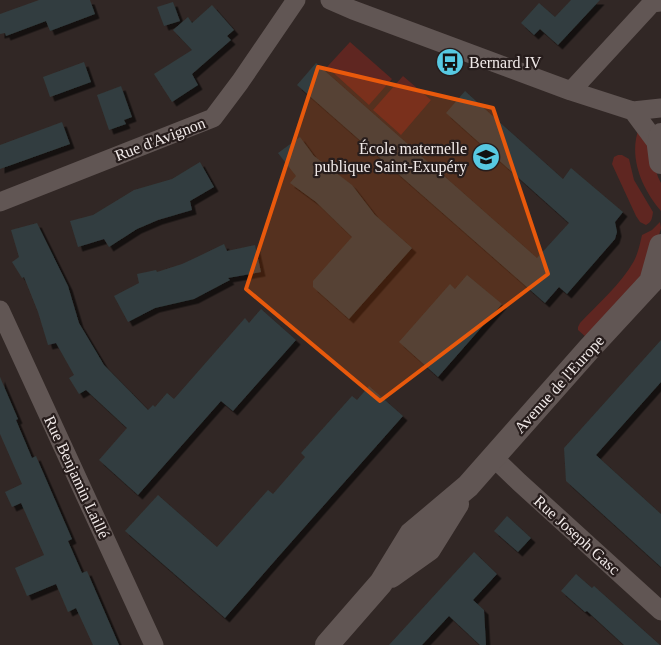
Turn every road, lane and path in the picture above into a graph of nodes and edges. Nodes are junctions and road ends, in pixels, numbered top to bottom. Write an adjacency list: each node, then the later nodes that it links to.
1 (296, 0): 9 (street, Rue d'Avignon)
2 (330, 0): 4 (street)
3 (661, 2): 5 (street)
4 (357, 5): 5 (street)
5 (571, 90): 7 (street)
6 (661, 108): 7 (street)
7 (633, 111): 8 (street)
8 (660, 148)
9 (0, 202)
10 (661, 246): 11 (street, Avenue de l'Europe)
11 (656, 276): 13 (street, Avenue de l'Europe)
12 (0, 310): 16 (street, Rue Benjamin Laillé)
13 (494, 458): 14 (street, Rue Joseph Gasc); 15 (street, Avenue de l'Europe)
14 (661, 611)
15 (333, 643)
16 (154, 645)

